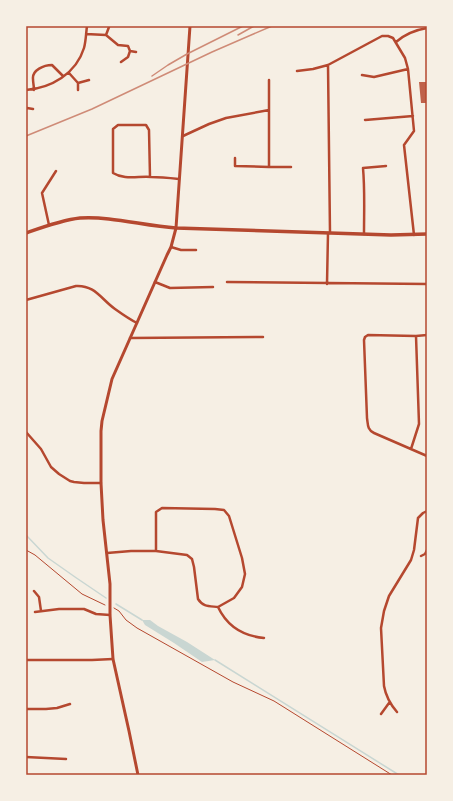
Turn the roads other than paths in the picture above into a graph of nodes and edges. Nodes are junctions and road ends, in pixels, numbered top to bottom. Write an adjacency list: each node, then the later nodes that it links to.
1 (87, 26): 5 (street)
2 (190, 26): 28 (street)
3 (109, 27): 6 (street)
4 (427, 28): 7 (street)
5 (86, 34): 6 (street); 14 (street)
6 (106, 35): 8 (street)
7 (396, 42): 11 (street); 12 (street)
8 (130, 51): 9 (street); 10 (street)
9 (136, 52)
10 (121, 62)
11 (328, 65): 13 (street); 39 (street)
12 (408, 69): 16 (street); 26 (street)
13 (297, 71)
14 (69, 73): 15 (street); 19 (street)
15 (63, 76): 21 (street); 21 (street)
16 (362, 76)
17 (89, 80): 19 (street)
18 (269, 80): 25 (street)
19 (78, 84): 22 (street)
20 (26, 90): 21 (street)
21 (34, 90)
22 (78, 90)
23 (26, 108): 24 (street)
24 (34, 109)
25 (269, 110): 28 (street); 31 (street)
26 (413, 116): 27 (street); 41 (street)
27 (365, 120)
28 (183, 136): 35 (street)
29 (235, 158): 31 (street)
30 (386, 166): 40 (street)
31 (270, 167): 32 (street)
32 (291, 167)
33 (56, 171): 36 (street)
34 (150, 177): 34 (street); 35 (street)
35 (179, 179): 37 (street)
36 (50, 226): 37 (main road); 38 (main road)
37 (176, 228): 39 (main road); 43 (street)
38 (26, 233)
39 (329, 233): 40 (main road); 47 (street)
40 (364, 234): 41 (main road)
41 (414, 234): 42 (main road)
42 (427, 234)
43 (171, 247): 44 (street); 45 (street)
44 (196, 250)
45 (155, 282): 49 (street); 51 (street)
46 (227, 282): 47 (street)
47 (327, 284): 48 (street)
48 (427, 284)
49 (213, 287)
50 (26, 300): 51 (street)
51 (136, 323): 55 (street)
52 (427, 335): 53 (street)
53 (416, 336): 57 (street); 57 (street)
54 (263, 337): 55 (street)
55 (130, 338): 59 (street)
56 (26, 432): 59 (street)
57 (410, 448): 58 (street)
58 (427, 456)
59 (101, 483): 63 (street)
60 (427, 512): 73 (street)
61 (427, 550): 64 (street)
62 (156, 551): 63 (street); 66 (street); 66 (street)
63 (107, 553): 69 (street)
64 (421, 556)
65 (34, 591): 67 (street)
66 (218, 606): 70 (street)
67 (41, 611): 68 (street); 69 (street)
68 (35, 612)
69 (110, 615): 71 (street)
70 (264, 638)
71 (113, 659): 72 (street); 80 (street)
72 (26, 660)
73 (389, 703): 76 (street); 77 (street)
74 (70, 704): 75 (street)
75 (26, 709)
76 (397, 712)
77 (381, 714)
78 (26, 757): 79 (street)
79 (66, 759)
80 (138, 775)

